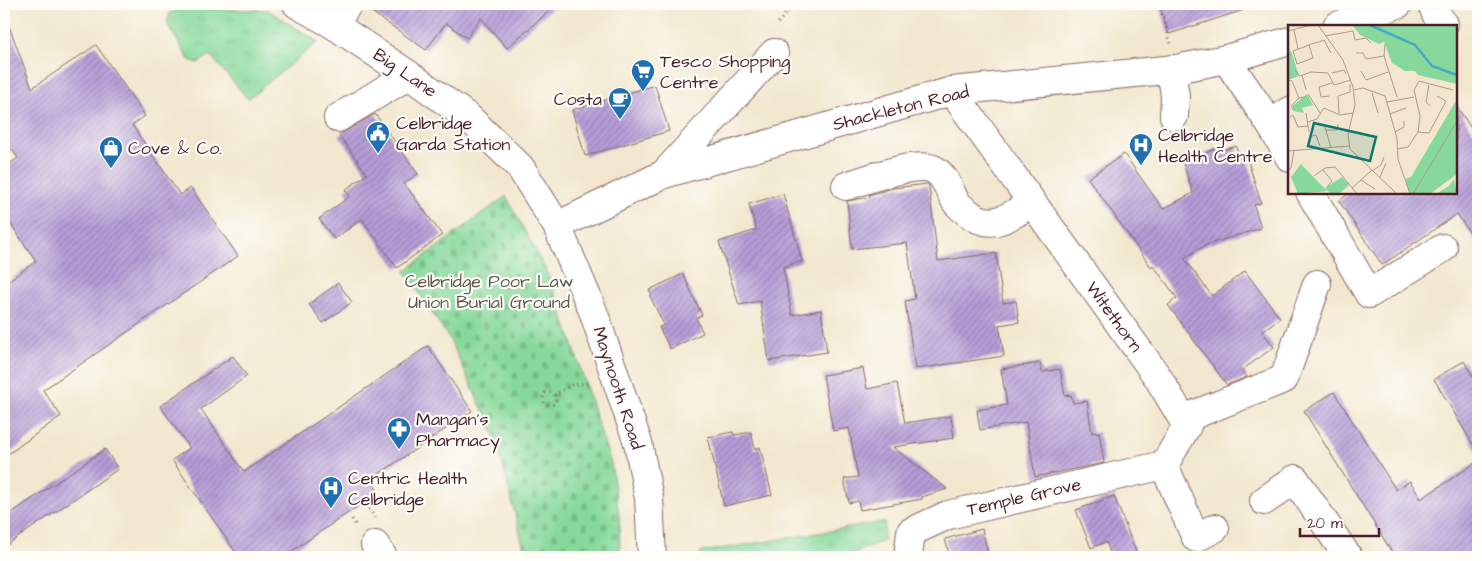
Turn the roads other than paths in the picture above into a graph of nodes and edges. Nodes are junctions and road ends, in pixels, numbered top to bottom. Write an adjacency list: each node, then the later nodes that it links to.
1 (297, 4): 3 (street, Big Lane)
2 (1398, 4): 4 (street)
3 (341, 14): 9 (street, Big Lane)
4 (1340, 25)
5 (1288, 43): 7 (street, Shackleton Road)
6 (774, 53): 15 (street)
7 (1226, 59): 8 (street, Shackleton Road); 12 (street)
8 (1174, 69): 10 (street, Shackleton Road); 11 (street)
9 (409, 75): 13 (street); 19 (street, Big Lane)
10 (952, 91): 15 (street, Shackleton Road); 18 (street, Witethorn)
11 (1174, 116)
12 (1280, 117): 14 (street)
13 (338, 118)
14 (1288, 150)
15 (664, 174): 19 (street, Shackleton Road)
16 (846, 186): 18 (street)
17 (1311, 194): 20 (street)
18 (1032, 202): 22 (street, Witethorn)
19 (557, 226): 26 (street, Maynooth Road)
20 (1443, 248)
21 (1317, 284): 22 (street)
22 (1183, 419): 23 (street)
23 (1164, 465): 25 (street); 27 (street, Temple Grove)
24 (1264, 501): 28 (street)
25 (1215, 528)
26 (652, 557)
27 (908, 557)
28 (1348, 557)

